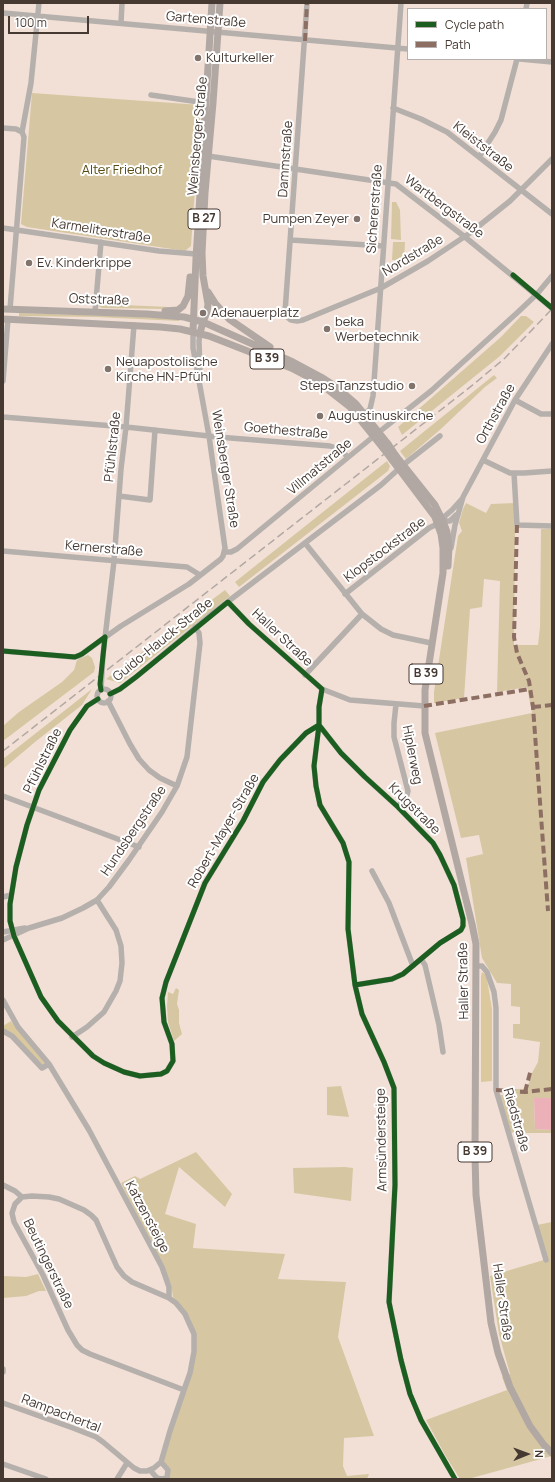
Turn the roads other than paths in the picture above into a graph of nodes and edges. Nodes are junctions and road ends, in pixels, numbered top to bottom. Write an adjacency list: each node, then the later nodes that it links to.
1 (39, 3): 10 (street)
2 (122, 3): 11 (street)
3 (212, 3): 12 (main road, Weinsberger Straße / B 27)
4 (220, 3): 13 (main road, Weinsberger Straße / B 27)
5 (307, 3): 14 (street, Dammstraße)
6 (401, 3): 15 (street, Sichererstraße)
7 (523, 3): 8 (street)
8 (527, 3)
9 (3, 13): 10 (street, Gartenstraße)
10 (37, 17): 11 (street, Gartenstraße); 24 (street)
11 (121, 23): 12 (street, Gartenstraße)
12 (209, 31): 13 (street, Gartenstraße); 21 (main road, Weinsberger Straße / B 27)
13 (218, 32): 14 (street, Gartenstraße); 25 (main road, Weinsberger Straße / B 27)
14 (305, 41): 15 (street, Gartenstraße); 28 (street, Dammstraße)
15 (398, 48): 16 (street, Gartenstraße); 22 (street, Sichererstraße)
16 (407, 49)
17 (517, 60): 26 (street)
18 (531, 60): 19 (street)
19 (552, 62)
20 (151, 95): 21 (street)
21 (206, 102): 38 (main road, Weinsberger Straße / B 27)
22 (393, 108): 26 (street, Kleiststraße); 29 (street, Sichererstraße)
23 (3, 128): 24 (street)
24 (22, 132): 33 (street)
25 (208, 156): 28 (street, Wartbergstraße); 40 (main road, Weinsberger Straße / B 27)
26 (479, 157): 30 (street, Kleiststraße)
27 (552, 159): 30 (street, Nordstraße)
28 (296, 169): 29 (street, Wartbergstraße); 35 (street, Dammstraße)
29 (388, 182): 34 (street, Wartbergstraße); 37 (street, Sichererstraße)
30 (522, 190): 31 (street, Kleiststraße); 34 (street, Nordstraße)
31 (552, 214)
32 (3, 228): 33 (street, Karmeliterstraße)
33 (17, 229): 36 (street, Karmeliterstraße); 44 (street)
34 (465, 236): 41 (street, Nordstraße); 42 (street, Wartbergstraße)
35 (291, 240): 37 (street); 47 (street, Dammstraße)
36 (101, 242): 38 (street, Karmeliterstraße); 45 (street)
37 (383, 246): 41 (street, Sichererstraße)
38 (196, 256): 46 (main road, B 27); 49 (main road, Weinsberger Straße)
39 (552, 276): 42 (street, Villmatstraße)
40 (204, 283): 50 (main road, Weinsberger Straße / B 27); 54 (main road, B 39)
41 (381, 288): 47 (street, Nordstraße); 57 (street, Sichererstraße)
42 (537, 294): 43 (street, Wartbergstraße); 62 (street, Villmatstraße)
43 (552, 308)
44 (7, 309): 45 (main road, Oststraße / B 27)
45 (95, 312): 46 (main road, Oststraße / B 27)
46 (147, 314): 49 (main road, Oststraße)
47 (286, 316)
48 (5, 319): 51 (main road, Oststraße); 55 (street)
49 (193, 319): 50 (main road, Oststraße); 52 (main road, Weinsberger Straße)
50 (203, 322): 52 (main road, Weinsberger Straße / B 27); 54 (main road, Oststraße)
51 (134, 325): 52 (main road, Oststraße); 60 (street, Pfühlstraße)
52 (197, 332): 62 (main road, B 39); 63 (street, Weinsberger Straße)
53 (552, 344): 56 (street, Orthstraße)
54 (293, 362): 57 (main road, B 39)
55 (3, 381)
56 (515, 400): 58 (street); 66 (street, Orthstraße)
57 (364, 414): 62 (main road, B 39)
58 (552, 414)
59 (3, 417): 60 (street, Goethestraße)
60 (126, 427): 61 (street, Goethestraße); 70 (street, Pfühlstraße)
61 (155, 430): 63 (street, Goethestraße); 70 (street)
62 (377, 434): 65 (street, Villmatstraße); 67 (main road, B 39, bridge)
63 (209, 436): 65 (street, Goethestraße); 77 (street, Weinsberger Straße)
64 (440, 436): 67 (street, Guido-Hauck-Straße)
65 (348, 457): 77 (street, Villmatstraße)
66 (483, 460): 69 (street); 71 (street, Orthstraße)
67 (400, 467): 73 (main road, B 39); 75 (street, Guido-Hauck-Straße)
68 (552, 471): 69 (street)
69 (514, 473): 74 (street)
70 (119, 496): 79 (street, Pfühlstraße)
71 (463, 497): 72 (street, Orthstraße); 73 (street, Orthstraße)
72 (457, 514): 73 (street); 78 (street, Orthstraße)
73 (440, 522): 78 (main road, B 39); 81 (street, Klopstockstraße); 82 (main road, B 39)
74 (552, 526)
75 (305, 543): 81 (street); 83 (street, Guido-Hauck-Straße)
76 (3, 552): 79 (street, Kernerstraße)
77 (225, 552): 80 (street, Villmatstraße)
78 (449, 560): 82 (main road, B 39)
79 (114, 561): 80 (street, Kernerstraße); 86 (street, Pfühlstraße)
80 (200, 575): 86 (street, Villmatstraße)
81 (345, 594): 84 (street)
82 (439, 601): 87 (main road, B 39)
83 (228, 602): 85 (street, Guido-Hauck-Straße); 89 (street, Haller Straße)
84 (362, 614): 87 (street); 89 (street)
85 (195, 628): 92 (street, Guido-Hauck-Straße); 98 (street, Hundsbergstraße)
86 (105, 637): 88 (street, Villmatstraße); 91 (street, Pfühlstraße)
87 (431, 643): 96 (main road, B 39)
88 (3, 651)
89 (305, 674): 90 (street, Haller Straße)
90 (322, 689): 95 (street, Haller Straße); 97 (street, Armsündersteige)
91 (101, 690): 92 (street); 93 (street)
92 (110, 694): 94 (street)
93 (98, 699): 94 (street); 100 (street, Pfühlstraße)
94 (108, 701): 98 (street)
95 (396, 704): 96 (street, Haller Straße); 101 (street, Hiplerweg)
96 (424, 706): 112 (main road, Haller Straße / B 39)
97 (319, 726): 101 (street, Krugstraße); 113 (street, Armsündersteige); 116 (street, Robert-Mayer-Straße)
98 (177, 786): 102 (street, Hundsbergstraße)
99 (3, 796): 100 (street)
100 (33, 807): 102 (street); 104 (street, Pfühlstraße)
101 (398, 808): 110 (street, Krugstraße)
102 (139, 847): 106 (street, Hundsbergstraße)
103 (372, 871): 111 (street)
104 (11, 895): 105 (street); 108 (street, Pfühlstraße)
105 (3, 897)
106 (97, 900): 108 (street, Hundsbergstraße); 116 (street)
107 (3, 932): 108 (street)
108 (12, 933): 109 (street); 116 (street, Robert-Mayer-Straße)
109 (3, 940)
110 (421, 959): 111 (street); 117 (street)
111 (412, 966): 113 (street)
112 (477, 966): 121 (street, Riedstraße); 125 (main road, Haller Straße / B 39)
113 (355, 985): 130 (street, Armsündersteige)
114 (3, 1000): 118 (street, Katzensteige)
115 (3, 1031): 118 (street)
116 (72, 1037)
117 (443, 1052)
118 (49, 1064): 122 (street, Katzensteige)
119 (3, 1185): 120 (street)
120 (22, 1197): 122 (street); 123 (street, Beutingerstraße)
121 (546, 1260)
122 (169, 1298): 123 (street)
123 (184, 1390): 126 (street)
124 (3, 1403): 127 (street, Rampachertal)
125 (552, 1453)
126 (161, 1462): 129 (street); 129 (street, Rampachertal)
127 (127, 1463): 129 (street, Rampachertal); 132 (street)
128 (3, 1464): 131 (street)
129 (150, 1470)
130 (452, 1474)
131 (46, 1479)
132 (117, 1479)

